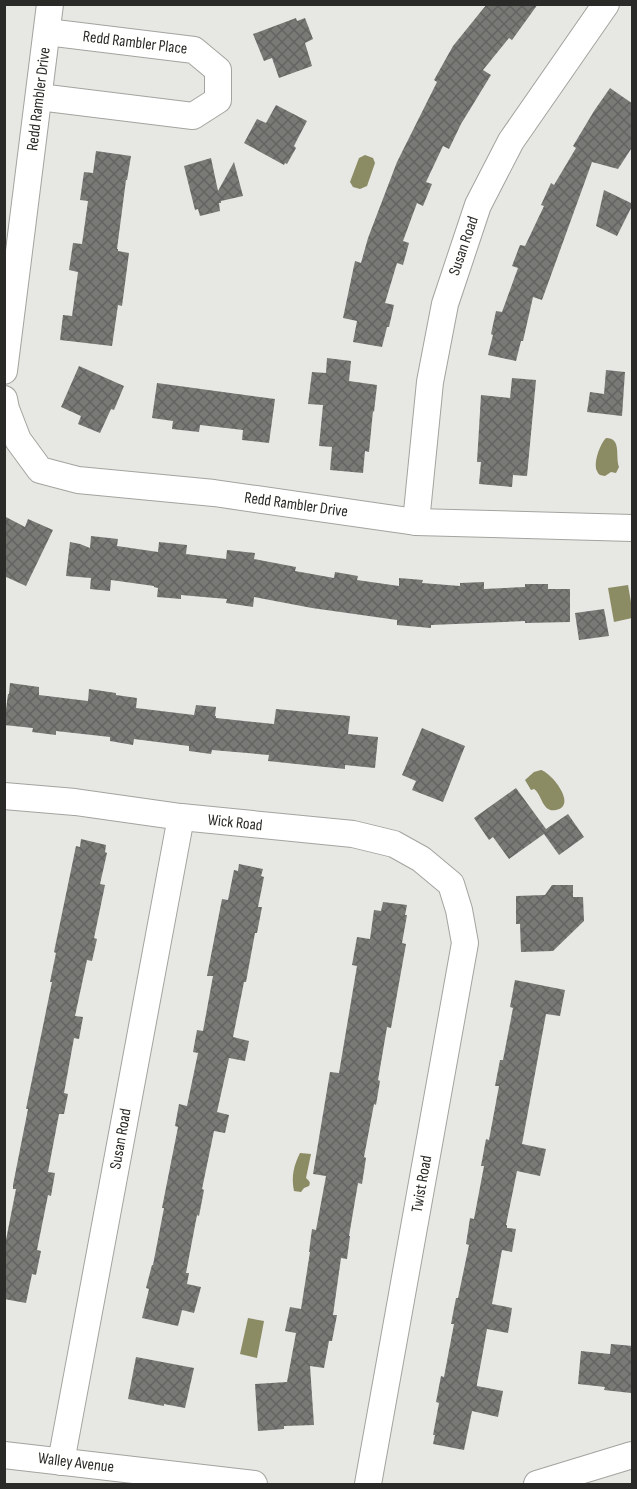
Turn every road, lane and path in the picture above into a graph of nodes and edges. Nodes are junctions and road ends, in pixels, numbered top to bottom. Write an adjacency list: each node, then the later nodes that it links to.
1 (50, 4): 3 (street, Redd Rambler Drive)
2 (606, 4): 7 (street, Susan Road)
3 (47, 32): 4 (street, Redd Rambler Drive); 4 (street, Redd Rambler Place)
4 (39, 97): 5 (street, Redd Rambler Drive)
5 (4, 371)
6 (4, 399): 7 (street, Redd Rambler Drive)
7 (416, 522): 8 (street, Redd Rambler Drive)
8 (633, 528)
9 (4, 795): 10 (street, Wick Road)
10 (181, 817): 11 (street, Wick Road); 14 (street, Susan Road)
11 (452, 884): 16 (street, Twist Road)
12 (4, 1455): 14 (street, Walley Avenue)
13 (633, 1455): 17 (street)
14 (61, 1462): 15 (street, Walley Avenue)
15 (254, 1485)
16 (368, 1485)
17 (537, 1485)

